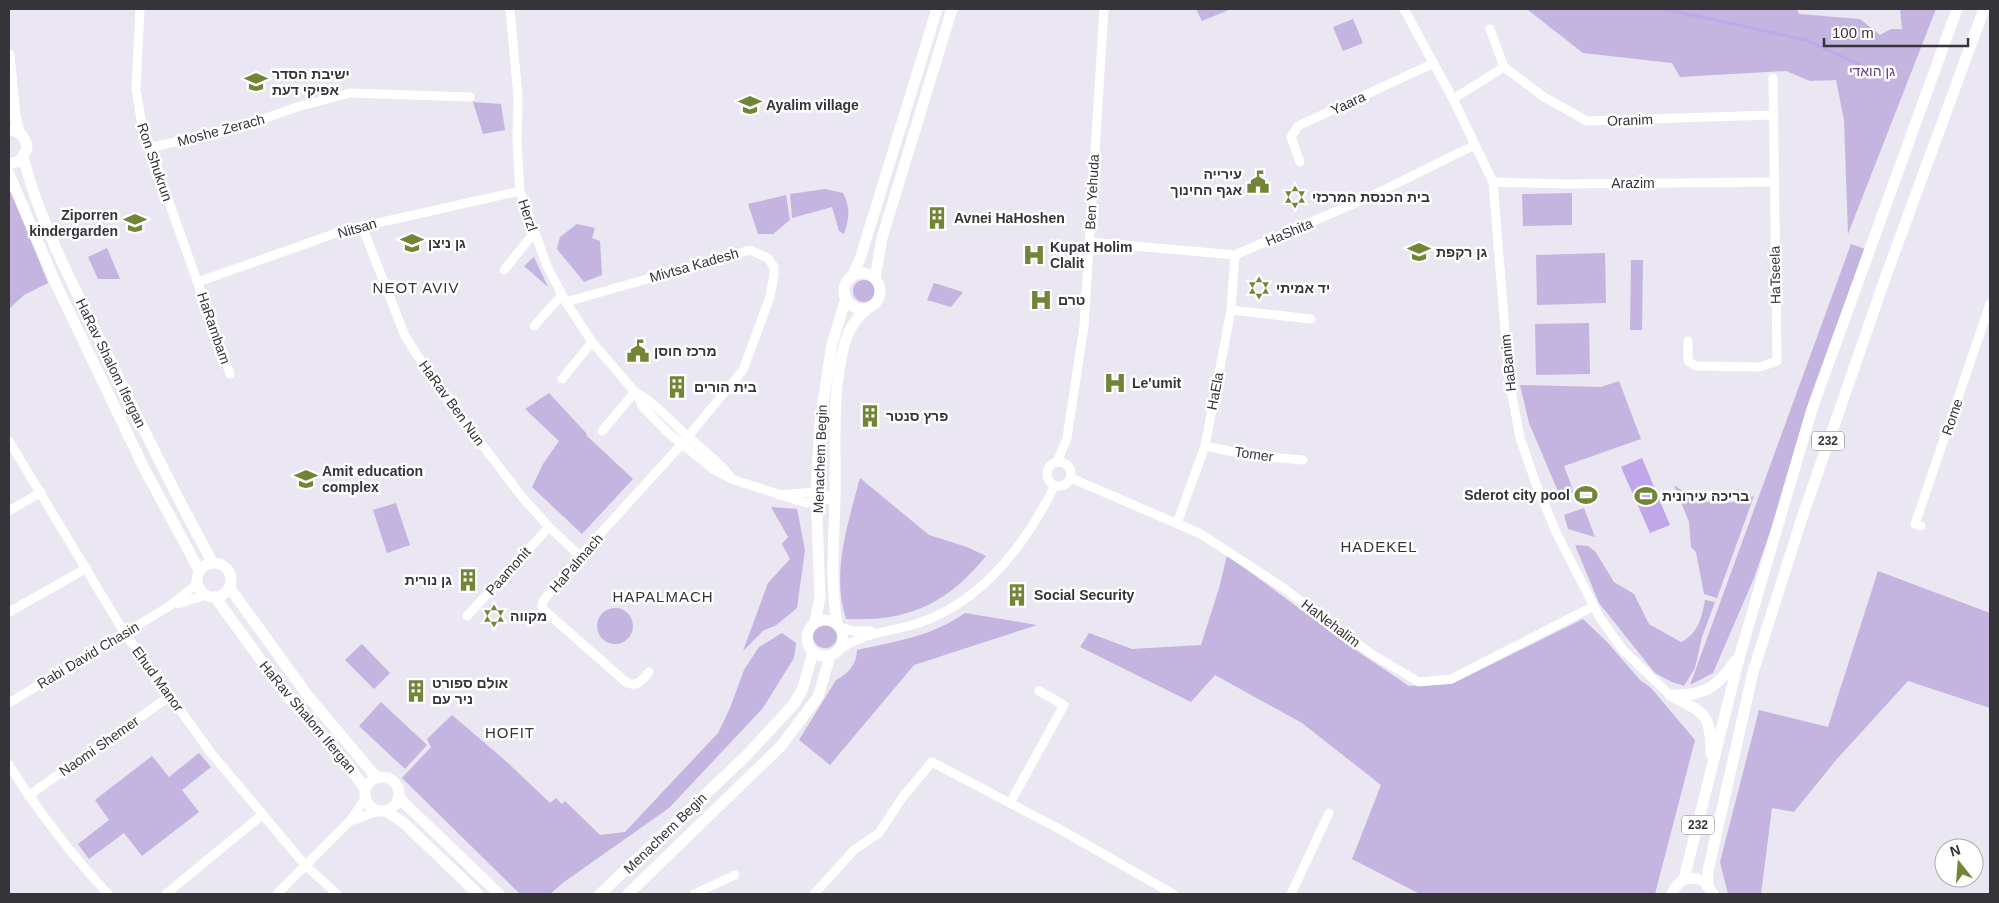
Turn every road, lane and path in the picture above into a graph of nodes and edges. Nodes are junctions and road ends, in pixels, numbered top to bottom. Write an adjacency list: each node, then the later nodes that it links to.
1 (140, 9): 19 (street, Ron Shukrun)
2 (510, 9): 26 (street, Herzl)
3 (937, 9): 32 (main road)
4 (952, 9): 33 (main road)
5 (1104, 9): 29 (street, Ben Yehuda)
6 (1404, 9): 11 (street, HaBanim)
7 (1957, 9): 79 (main road, 232)
8 (1984, 9): 101 (main road, 232)
9 (1490, 29): 12 (street)
10 (9, 55): 17 (main road)
11 (1434, 63): 15 (street, HaBanim); 21 (street, Yaara)
12 (1504, 67): 15 (street); 16 (street, Oranim)
13 (1773, 78): 16 (street, HaTseela)
14 (470, 96): 19 (street, Moshe Zerach)
15 (1453, 99): 18 (street, HaBanim)
16 (1772, 114): 25 (street, HaTseela)
17 (14, 131): 20 (main road, HaRav Shalom Ifergan)
18 (1475, 145): 24 (street, HaBanim); 30 (street, HaShita)
19 (148, 148): 34 (street, Ron Shukrun)
20 (23, 157): 22 (main road); 65 (main road, HaRav Shalom Ifergan)
21 (1300, 162)
22 (9, 164)
23 (9, 174): 67 (main road, HaRav Shalom Ifergan)
24 (1493, 182): 25 (street, Arazim); 71 (street, HaBanim)
25 (1774, 182): 42 (street, HaTseela)
26 (520, 191): 27 (street, Nitsan); 28 (street, Herzl)
27 (362, 226): 34 (street, Nitsan); 63 (street, HaRav Ben Nun)
28 (534, 233): 31 (street); 35 (street, Herzl)
29 (1089, 242): 30 (street, HaShita); 53 (street, Ben Yehuda)
30 (1235, 254): 39 (street, HaEla)
31 (504, 270)
32 (852, 276): 33 (main road); 36 (main road)
33 (875, 278): 38 (main road)
34 (198, 282): 44 (street, HaRambam)
35 (564, 298): 41 (street); 43 (street, Herzl); 48 (street, Mivtsa Kadesh)
36 (846, 298): 38 (main road); 58 (main road, Menachem Begin)
37 (1990, 304): 62 (street, Rome)
38 (868, 308): 59 (main road, Menachem Begin)
39 (1231, 310): 40 (street); 51 (street, HaEla)
40 (1311, 318)
41 (534, 326)
42 (1688, 341)
43 (592, 342): 45 (street); 46 (street, Herzl)
44 (230, 374)
45 (562, 379)
46 (635, 392): 47 (street); 48 (street, Herzl); 50 (street, Herzl)
47 (602, 431)
48 (688, 437): 50 (street, HaPalmach); 55 (street, Herzl)
49 (9, 442): 57 (street, Ehud Manor)
50 (681, 445): 55 (street, Herzl); 64 (street, HaPalmach)
51 (1205, 446): 52 (street, Tomer); 61 (street, HaEla)
52 (1303, 460)
53 (1057, 462): 54 (street); 56 (street)
54 (1071, 478): 56 (street); 61 (street, HaNehalim)
55 (734, 480): 58 (street, Herzl)
56 (1055, 485): 77 (street)
57 (41, 492): 60 (street); 66 (street, Ehud Manor)
58 (817, 498): 59 (street, Herzl); 75 (main road, Menachem Begin)
59 (835, 498): 76 (main road, Menachem Begin)
60 (9, 511)
61 (1177, 522): 71 (street, HaNehalim)
62 (1921, 526)
63 (549, 527): 64 (street, HaRav Ben Nun); 74 (street, Paamonit)
64 (580, 556): 82 (street, HaPalmach)
65 (213, 563): 67 (main road); 69 (main road)
66 (87, 568): 73 (street); 78 (street, Ehud Manor)
67 (199, 570): 68 (main road)
68 (197, 584): 70 (main road); 72 (street, Rabi David Chasin)
69 (230, 587): 70 (main road); 89 (main road, HaRav Shalom Ifergan)
70 (210, 596): 72 (street, Rabi David Chasin); 90 (main road, HaRav Shalom Ifergan)
71 (1594, 606): 84 (street, HaBanim)
72 (168, 607): 78 (street, Rabi David Chasin)
73 (9, 612)
74 (467, 616)
75 (815, 622): 76 (main road); 80 (main road)
76 (839, 626): 77 (street); 81 (main road)
77 (879, 631): 81 (street)
78 (124, 632): 85 (street, Ehud Manor); 86 (street, Rabi David Chasin)
79 (1741, 651): 84 (main road); 88 (main road, 232)
80 (813, 652): 81 (main road); 108 (main road, Menachem Begin)
81 (835, 652): 109 (main road, Menachem Begin)
82 (648, 672)
83 (1039, 691): 93 (street)
84 (1670, 694): 88 (main road)
85 (170, 696): 91 (street, Naomi Shemer); 96 (street, Ehud Manor)
86 (9, 703)
87 (9, 764): 91 (street)
88 (1711, 771): 100 (main road, 232)
89 (377, 778): 90 (main road); 92 (main road)
90 (365, 794): 94 (main road); 97 (street)
91 (28, 796): 102 (street)
92 (399, 798): 94 (main road); 107 (main road)
93 (1010, 803): 111 (street); 112 (street)
94 (383, 811): 97 (street); 106 (main road)
95 (1329, 813): 113 (street)
96 (262, 815): 98 (street, Ehud Manor); 103 (street)
97 (350, 821): 98 (street)
98 (305, 864): 104 (street); 105 (street, Ehud Manor)
99 (735, 875): 110 (street)
100 (1684, 879): 101 (main road); 114 (main road)
101 (1711, 889)
102 (108, 894)
103 (166, 894)
104 (277, 894)
105 (337, 894)
106 (478, 894)
107 (499, 894)
108 (600, 894)
109 (628, 894)
110 (694, 894)
111 (814, 894)
112 (1173, 894)
113 (1291, 894)
114 (1672, 894)

